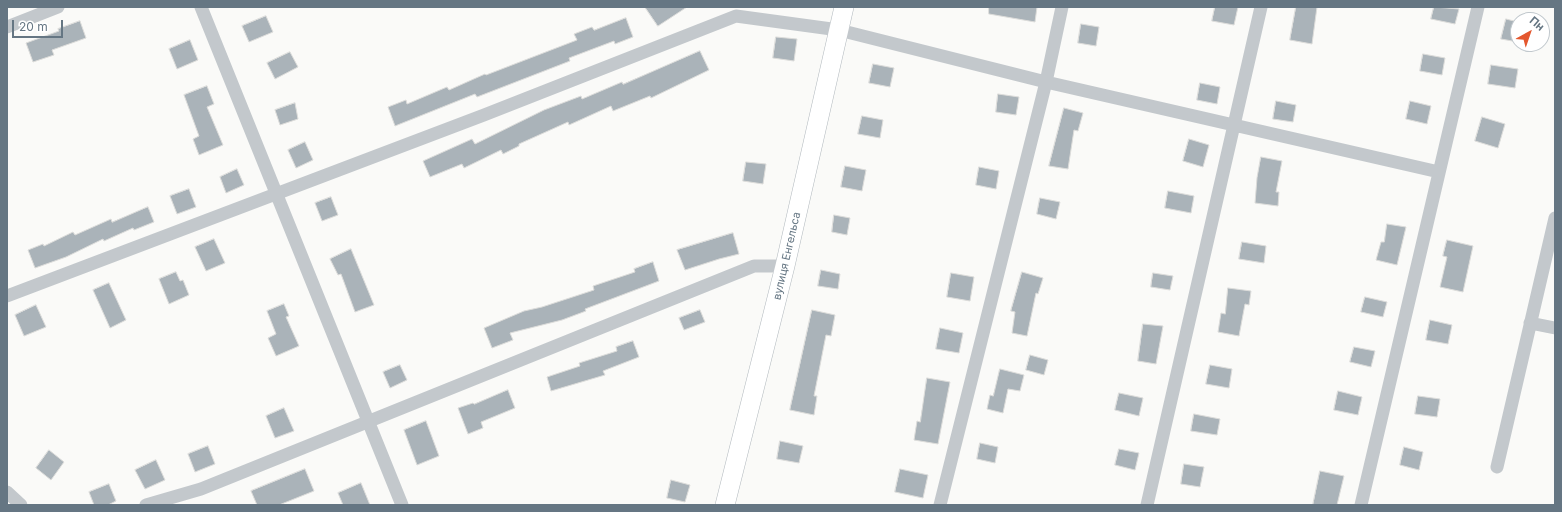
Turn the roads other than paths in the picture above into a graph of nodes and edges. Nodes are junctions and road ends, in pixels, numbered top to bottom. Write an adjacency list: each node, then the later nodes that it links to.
1 (58, 7): 7 (street)
2 (201, 7): 12 (street)
3 (844, 7): 8 (street, вулиця Енгельса)
4 (1062, 7): 9 (street)
5 (1261, 7): 10 (street)
6 (1478, 7): 11 (street)
7 (7, 27)
8 (839, 30): 9 (street); 12 (street); 14 (street, вулиця Енгельса)
9 (1046, 82): 10 (street); 25 (street)
10 (1234, 126): 11 (street); 26 (street)
11 (1439, 172): 27 (street)
12 (276, 195): 15 (street); 18 (street)
13 (1555, 218): 16 (street)
14 (785, 266): 18 (street); 24 (street, вулиця Енгельса)
15 (7, 296)
16 (1530, 323): 17 (street); 19 (street)
17 (1555, 328)
18 (369, 421): 22 (street); 23 (street)
19 (1497, 467)
20 (7, 492): 21 (street)
21 (21, 505)
22 (146, 505)
23 (402, 505)
24 (725, 505)
25 (940, 505)
26 (1147, 505)
27 (1361, 505)

